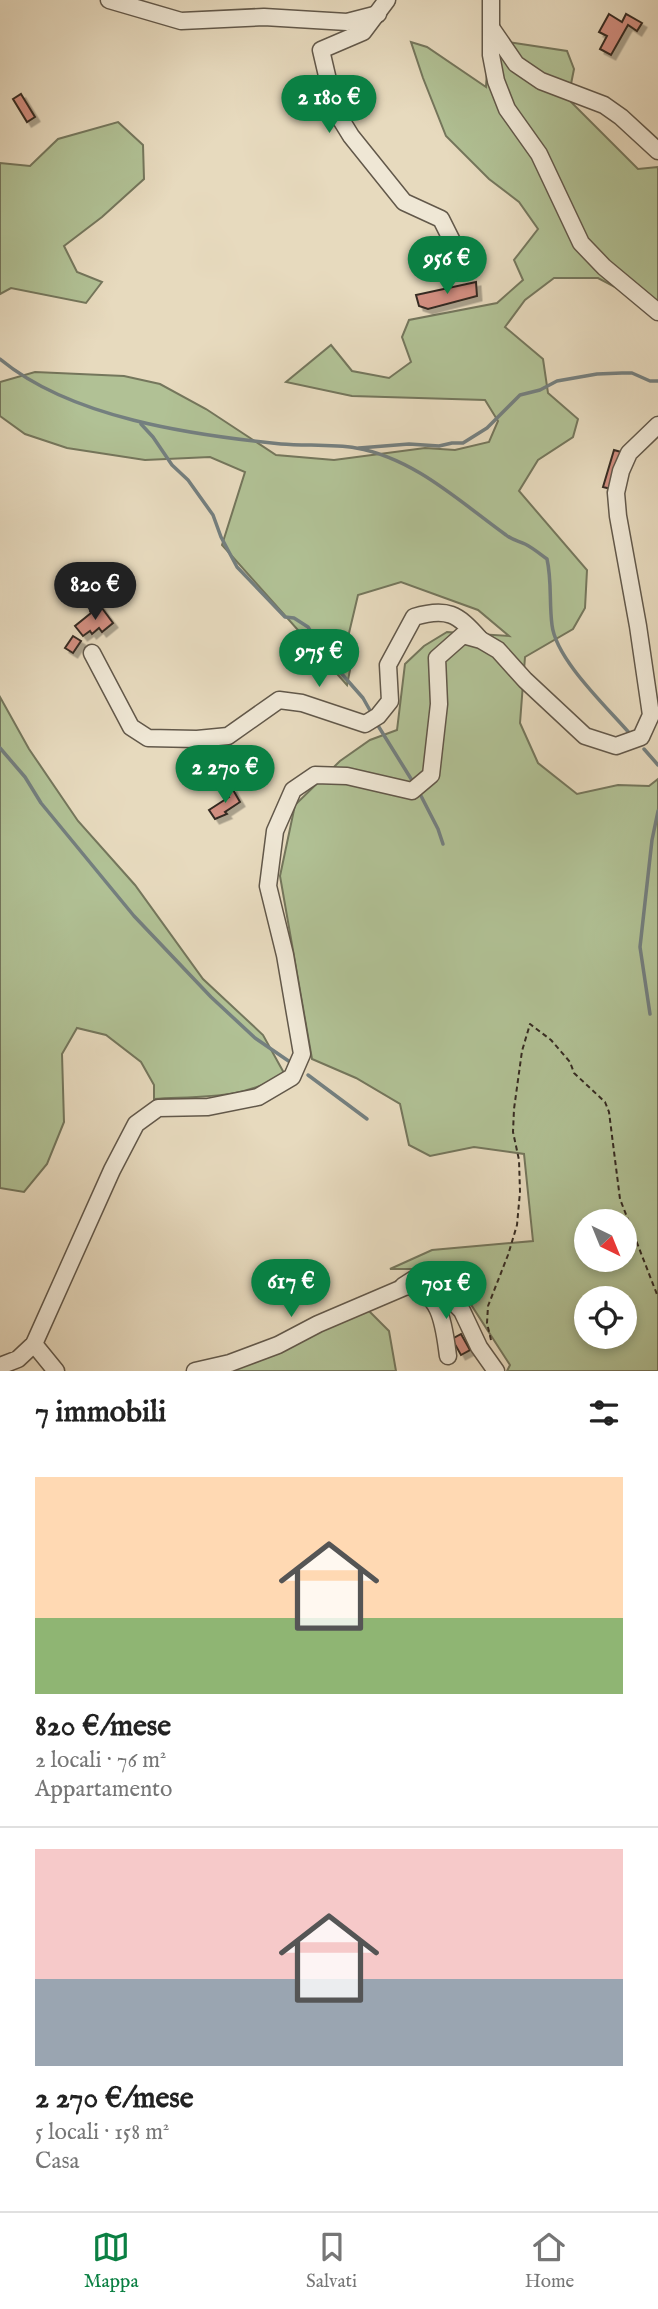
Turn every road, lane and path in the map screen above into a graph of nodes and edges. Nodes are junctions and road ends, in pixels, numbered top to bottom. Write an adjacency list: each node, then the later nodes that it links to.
1 (109, 0): 3 (street)
2 (491, 0): 4 (street)
3 (382, 7): 6 (street)
4 (490, 27): 5 (street); 7 (street)
5 (658, 151)
6 (461, 268)
7 (658, 312)
8 (658, 425): 9 (street)
9 (481, 640): 10 (street); 13 (street)
10 (92, 653)
11 (395, 1291): 14 (street); 15 (street); 18 (street)
12 (658, 1297): 15 (path)
13 (34, 1344): 16 (street); 17 (street)
14 (448, 1356)
15 (491, 1364)
16 (0, 1366)
17 (57, 1371)
18 (195, 1371)

